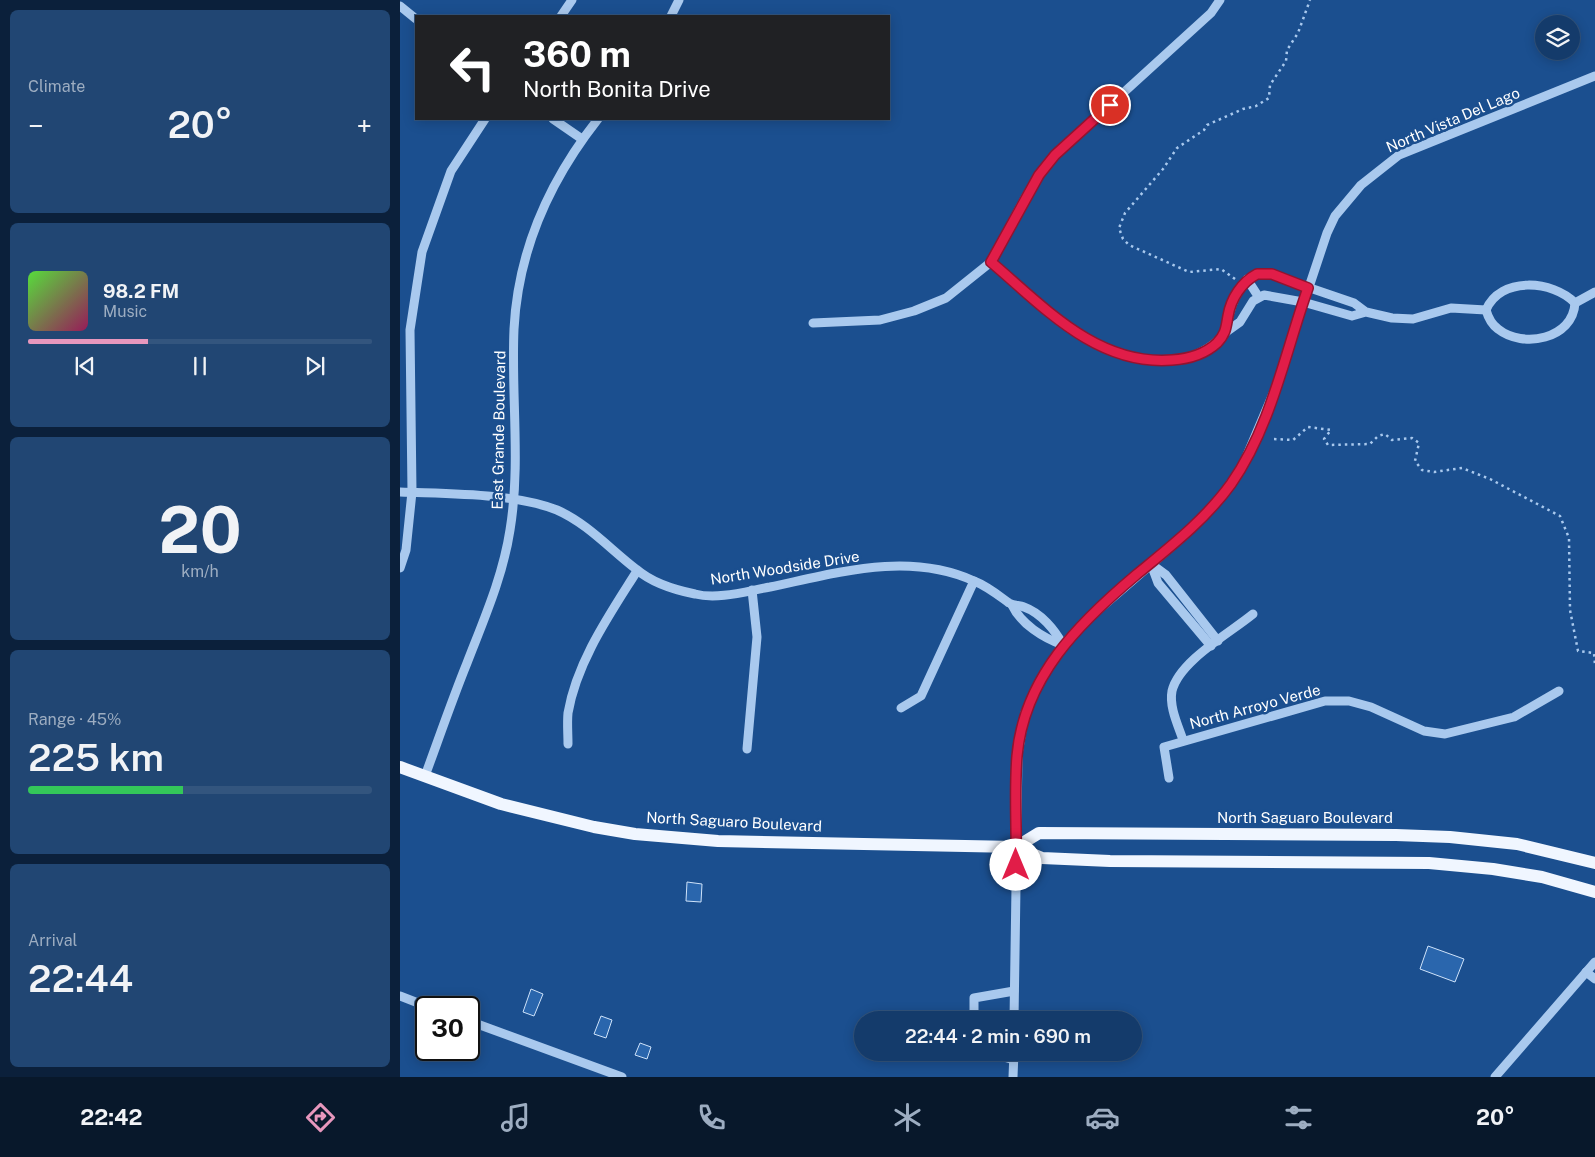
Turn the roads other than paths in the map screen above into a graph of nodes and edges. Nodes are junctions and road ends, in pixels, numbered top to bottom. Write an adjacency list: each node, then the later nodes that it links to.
1 (572, 0): 5 (street)
2 (679, 0): 6 (street)
3 (1220, 0): 13 (street)
4 (400, 6): 7 (street)
5 (562, 15)
6 (672, 15)
7 (415, 18)
8 (1595, 76): 16 (street, North Vista Del Lago)
9 (484, 120): 24 (street)
10 (554, 120): 12 (street)
11 (597, 120): 12 (street, East Grande Boulevard)
12 (582, 139): 25 (street, East Grande Boulevard)
13 (991, 262): 21 (street); 22 (street)
14 (1244, 282): 16 (street); 17 (street); 22 (street)
15 (1595, 292): 18 (street)
16 (1306, 295): 17 (street); 20 (street); 20 (street); 26 (street, North Vista Del Lago)
17 (1258, 296): 22 (street)
18 (1575, 303): 19 (street); 19 (street)
19 (1486, 310): 20 (street)
20 (1366, 312)
21 (813, 323)
22 (1226, 332)
23 (400, 492): 24 (street, North Woodside Drive)
24 (412, 492): 25 (street, North Woodside Drive); 27 (street)
25 (514, 499): 28 (street, North Woodside Drive); 41 (street, East Grande Boulevard)
26 (1151, 564): 33 (street); 34 (street, North Vista Del Lago)
27 (400, 568)
28 (637, 571): 30 (street, North Woodside Drive); 38 (street)
29 (974, 580): 30 (street, North Woodside Drive); 31 (street, North Woodside Drive); 36 (street)
30 (752, 590): 39 (street)
31 (1012, 605): 34 (street, North Woodside Drive); 34 (street, North Woodside Drive)
32 (1253, 614): 33 (street, North Arroyo Verde)
33 (1214, 643): 37 (street, North Arroyo Verde)
34 (1063, 646): 43 (street, North Vista Del Lago)
35 (1559, 691): 37 (street, North Arroyo Verde)
36 (901, 708)
37 (1183, 740): 42 (street, North Arroyo Verde)
38 (568, 744)
39 (747, 749)
40 (400, 767): 41 (main road, North Saguaro Boulevard)
41 (424, 776): 43 (main road, North Saguaro Boulevard)
42 (1169, 778)
43 (1016, 847): 44 (main road, North Saguaro Boulevard); 45 (main road, North Saguaro Boulevard); 49 (street, North Vista Del Lago)
44 (1595, 863)
45 (1595, 892)
46 (1595, 962): 47 (street)
47 (1586, 972): 48 (street); 58 (street)
48 (1595, 979)
49 (1014, 991): 52 (street); 53 (street, North Vista Del Lago)
50 (400, 996): 51 (street)
51 (415, 1002)
52 (974, 1011)
53 (1014, 1011)
54 (480, 1025): 56 (street)
55 (1014, 1061): 57 (street)
56 (622, 1077)
57 (1013, 1077)
58 (1495, 1077)

